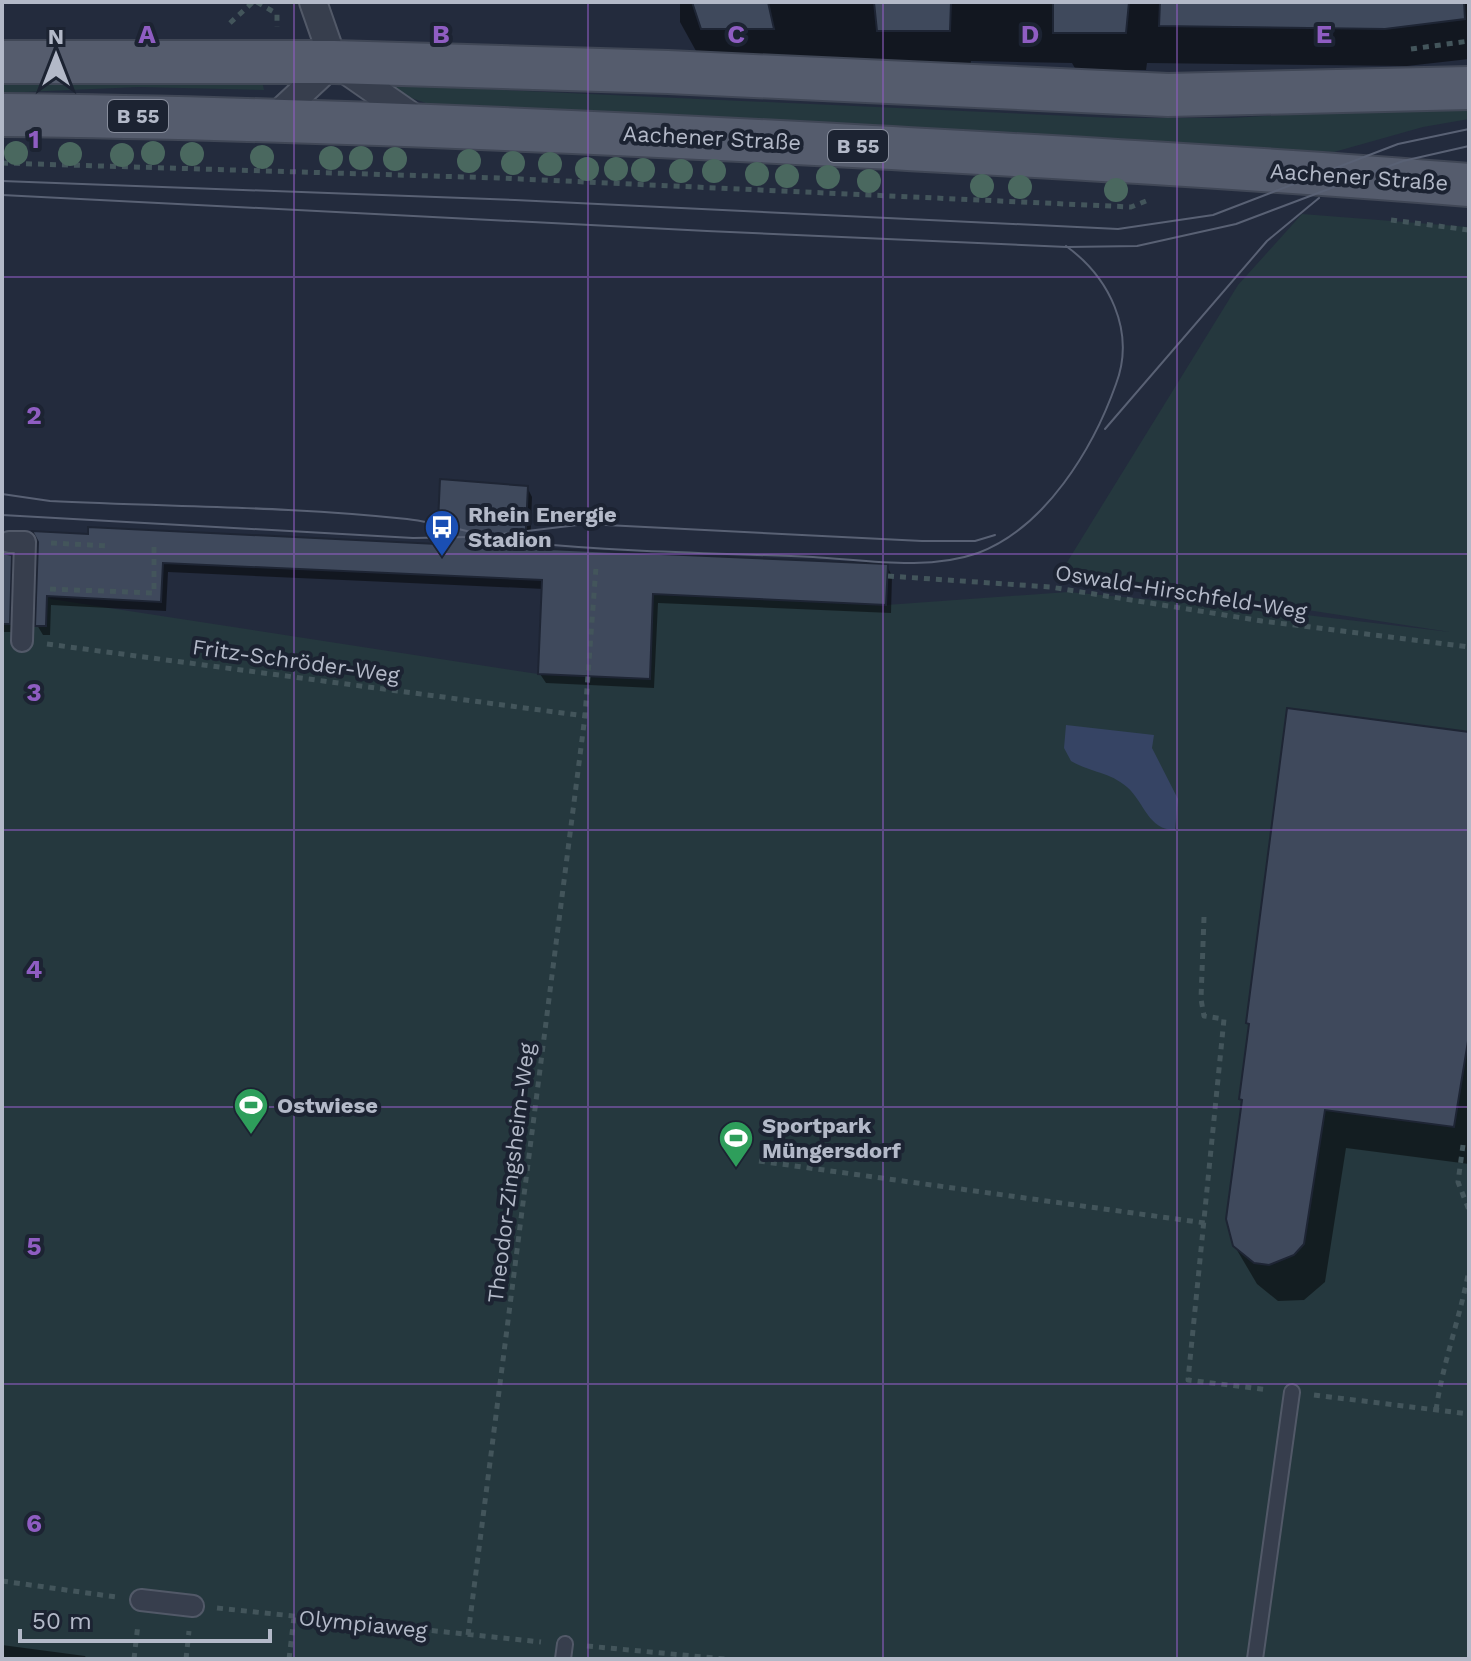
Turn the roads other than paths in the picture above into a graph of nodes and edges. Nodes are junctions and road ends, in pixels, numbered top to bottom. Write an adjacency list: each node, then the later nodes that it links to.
1 (313, 2): 3 (street)
2 (2, 62): 3 (main road)
3 (334, 62): 4 (main road); 6 (street); 7 (street)
4 (1469, 88)
5 (2, 115): 6 (main road, Aachener Straße / B 55)
6 (274, 118): 7 (main road, Aachener Straße / B 55)
7 (425, 125): 8 (main road, Aachener Straße / B 55)
8 (1469, 185)
9 (12, 542): 10 (street)
10 (22, 641)
11 (1292, 1392): 14 (lane)
12 (141, 1600): 13 (street)
13 (193, 1606)
14 (1255, 1659)

